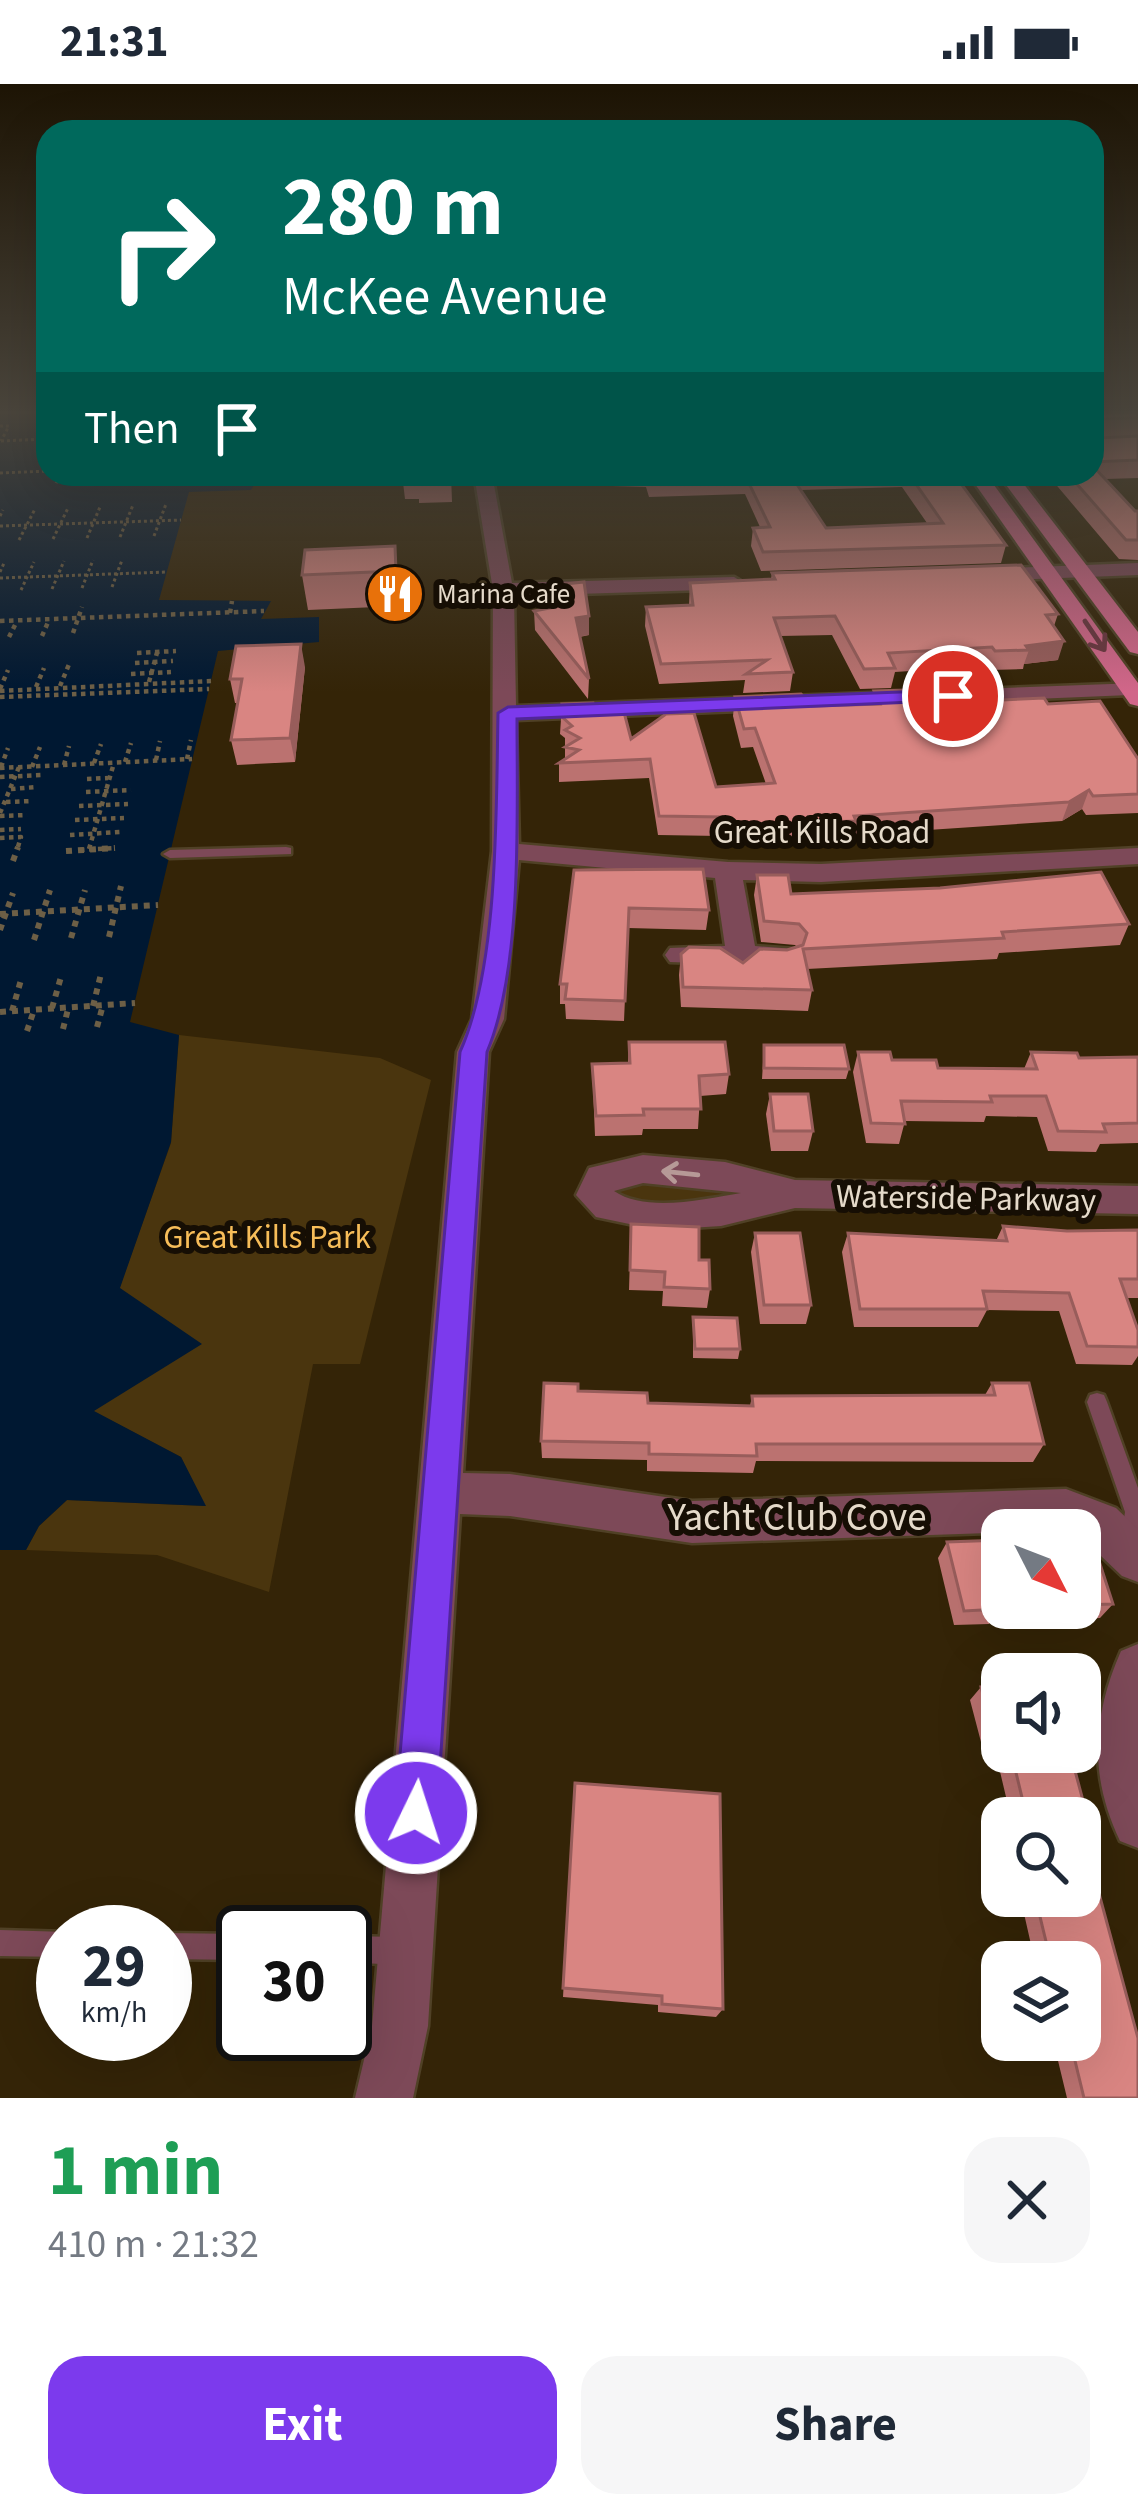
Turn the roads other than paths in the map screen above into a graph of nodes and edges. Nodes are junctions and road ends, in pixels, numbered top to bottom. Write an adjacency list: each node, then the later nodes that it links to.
1 (488, 504): 9 (street)
2 (1000, 504): 6 (main road)
3 (1031, 504): 5 (main road)
4 (1138, 569): 5 (street)
5 (1084, 572): 6 (street); 10 (main road)
6 (1052, 573): 7 (street); 11 (main road, one-way to 11)
7 (957, 576)
8 (766, 582): 9 (street)
9 (503, 590): 12 (street)
10 (1138, 647)
11 (1134, 694): 12 (street)
12 (508, 713): 14 (street)
13 (286, 851): 15 (lane)
14 (506, 851): 17 (street, Great Kills Road); 24 (street)
15 (170, 854)
16 (1138, 856): 17 (street, Great Kills Road)
17 (728, 871): 18 (street)
18 (741, 952): 19 (street); 20 (street)
19 (680, 956)
20 (784, 956)
21 (795, 1194): 22 (street, Waterside Parkway)
22 (1138, 1200)
23 (1097, 1402): 25 (lane)
24 (440, 1493): 25 (street, Yacht Club Cove); 31 (street)
25 (1131, 1552)
26 (1138, 1668): 27 (street)
27 (1137, 1825)
28 (0, 1943): 29 (lane)
29 (36, 1944)
30 (372, 1950): 31 (lane)
31 (406, 1951): 32 (street)
32 (384, 2098)

